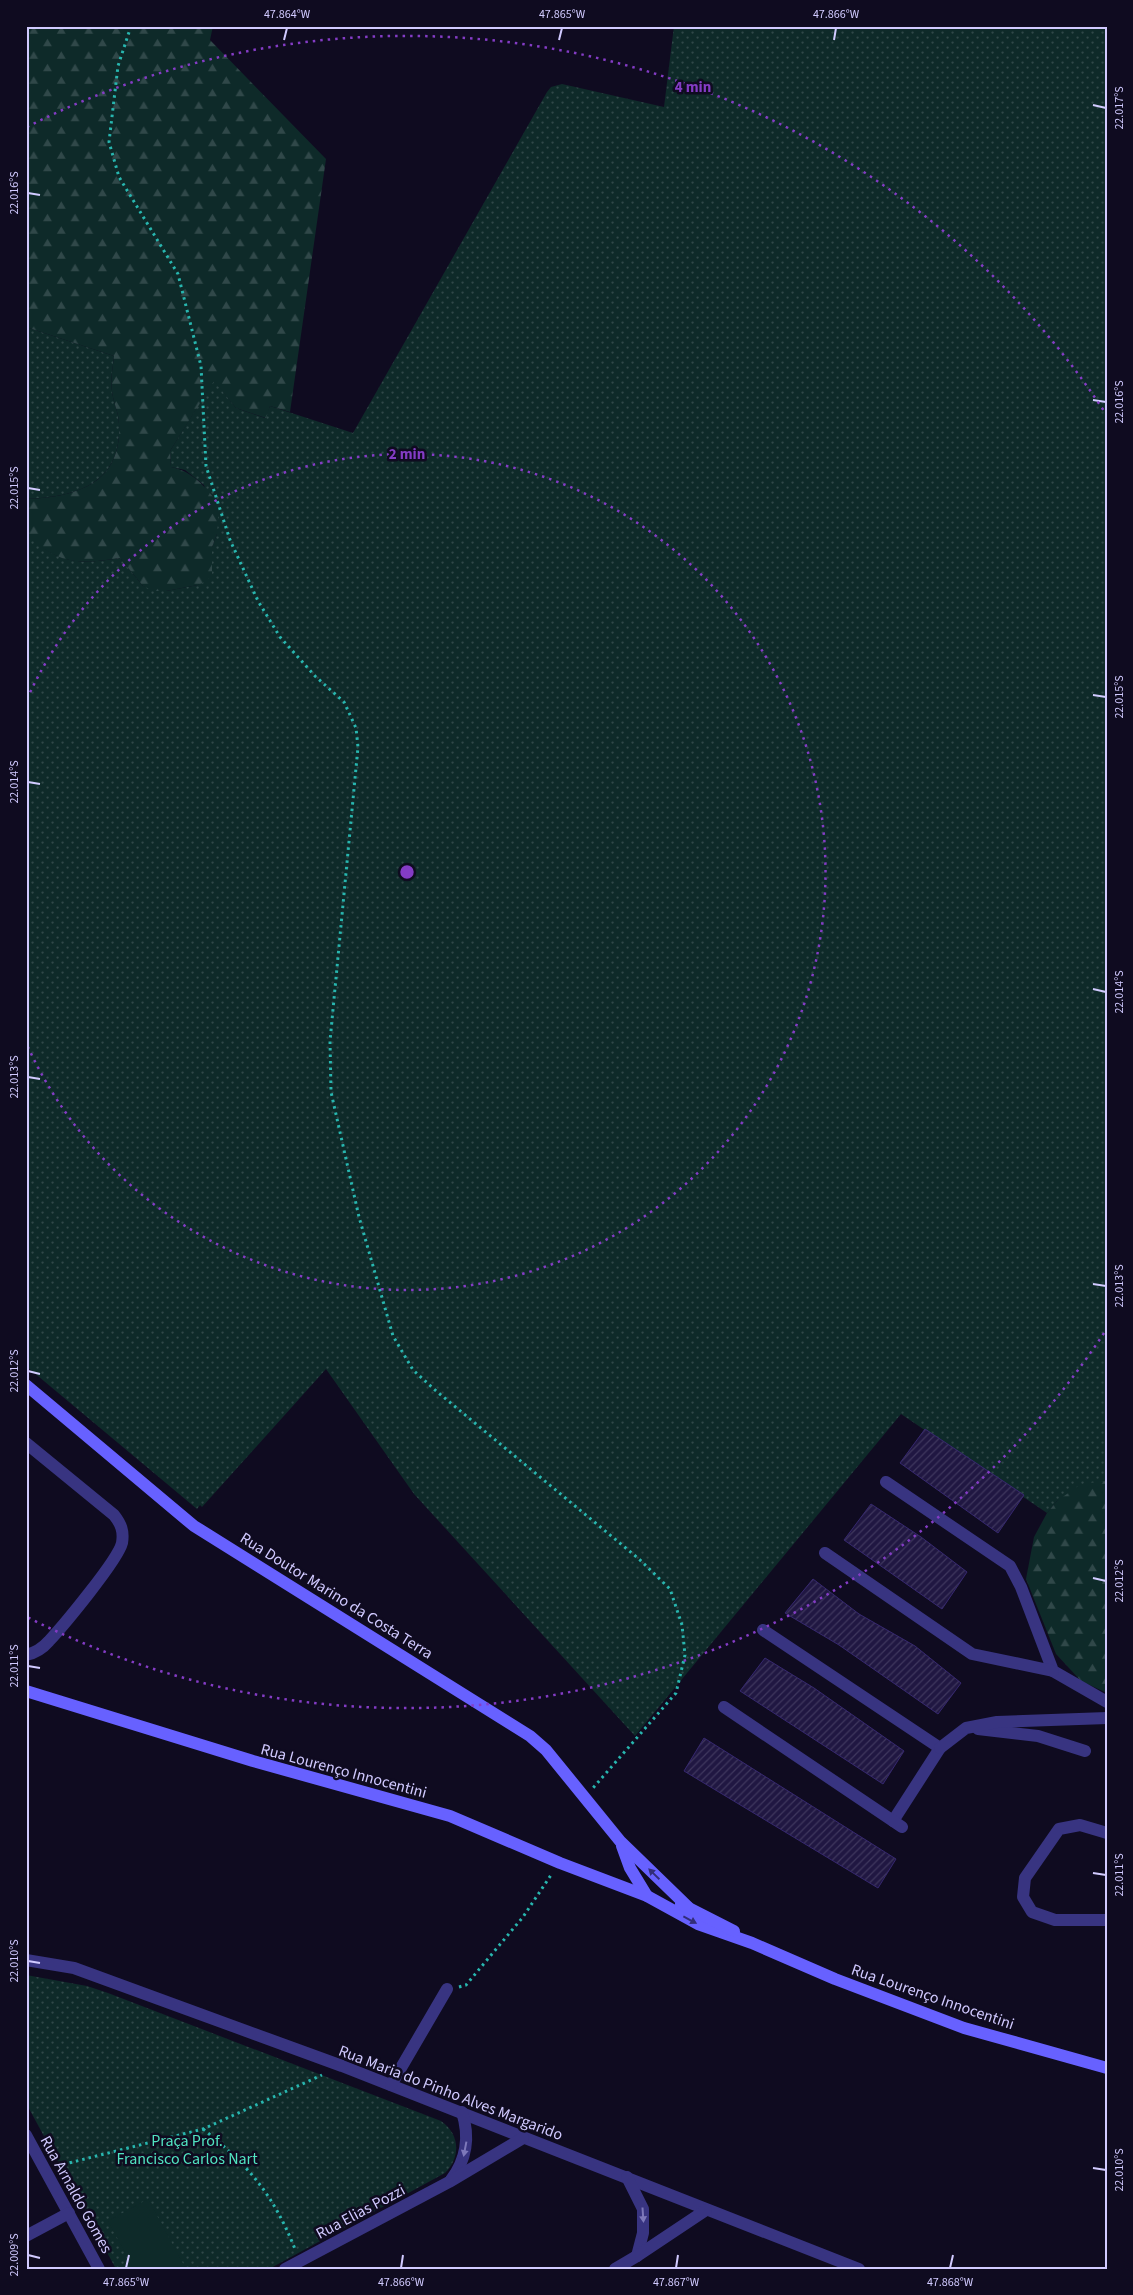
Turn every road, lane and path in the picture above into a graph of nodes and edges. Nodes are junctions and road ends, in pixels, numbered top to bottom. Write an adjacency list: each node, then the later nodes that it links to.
1 (131, 26): 16 (path)
2 (26, 1385): 16 (main road, Rua Doutor Marino da Costa Terra)
3 (26, 1443): 7 (street)
4 (886, 1482): 8 (street)
5 (824, 1553): 8 (street)
6 (764, 1630): 14 (street)
7 (26, 1655)
8 (1053, 1671): 10 (street)
9 (26, 1691): 19 (main road, Rua Lourenço Innocentini)
10 (1107, 1702)
11 (724, 1707): 14 (street)
12 (1107, 1718): 13 (street)
13 (966, 1728): 14 (street); 15 (street)
14 (940, 1748)
15 (1085, 1751)
16 (585, 1798): 18 (main road, Rua Doutor Marino da Costa Terra)
17 (1107, 1833): 22 (street)
18 (620, 1842): 20 (main road, Rua Doutor Marino da Costa Terra); 21 (main road, Rua Doutor Marino da Costa Terra, one-way to 18)
19 (560, 1863): 20 (main road, Rua Lourenço Innocentini); 25 (path)
20 (647, 1896): 21 (main road, Rua Lourenço Innocentini); 23 (main road, Rua Lourenço Innocentini, one-way to 23)
21 (688, 1907): 23 (main road, Rua Lourenço Innocentini)
22 (1107, 1920)
23 (752, 1943): 27 (main road, Rua Lourenço Innocentini)
24 (26, 1960): 26 (street, Rua Maria do Pinho Alves Margarido)
25 (447, 1989): 28 (street)
26 (342, 2066): 28 (street, Rua Maria do Pinho Alves Margarido); 30 (path)
27 (1107, 2068)
28 (391, 2085): 29 (street, Rua Maria do Pinho Alves Margarido)
29 (462, 2112): 32 (street, Rua Maria do Pinho Alves Margarido); 35 (street, one-way to 35)
30 (202, 2129): 33 (path); 40 (path)
31 (26, 2135): 33 (street, Rua Arnaldo Gomes)
32 (523, 2138): 34 (street, Rua Maria do Pinho Alves Margarido); 35 (street, Rua Elias Pozzi)
33 (45, 2169): 37 (street, Rua Arnaldo Gomes)
34 (627, 2177): 36 (street, Rua Maria do Pinho Alves Margarido); 39 (street, one-way to 39)
35 (449, 2182): 40 (street, Rua Elias Pozzi)
36 (706, 2210): 39 (street); 41 (street, Rua Maria do Pinho Alves Margarido)
37 (69, 2213): 38 (street); 42 (street, Rua Arnaldo Gomes)
38 (26, 2236)
39 (637, 2256): 44 (street)
40 (300, 2261): 43 (street, Rua Elias Pozzi)
41 (833, 2263): 45 (street, Rua Maria do Pinho Alves Margarido)
42 (99, 2269)
43 (285, 2269)
44 (615, 2269)
45 (858, 2269)

